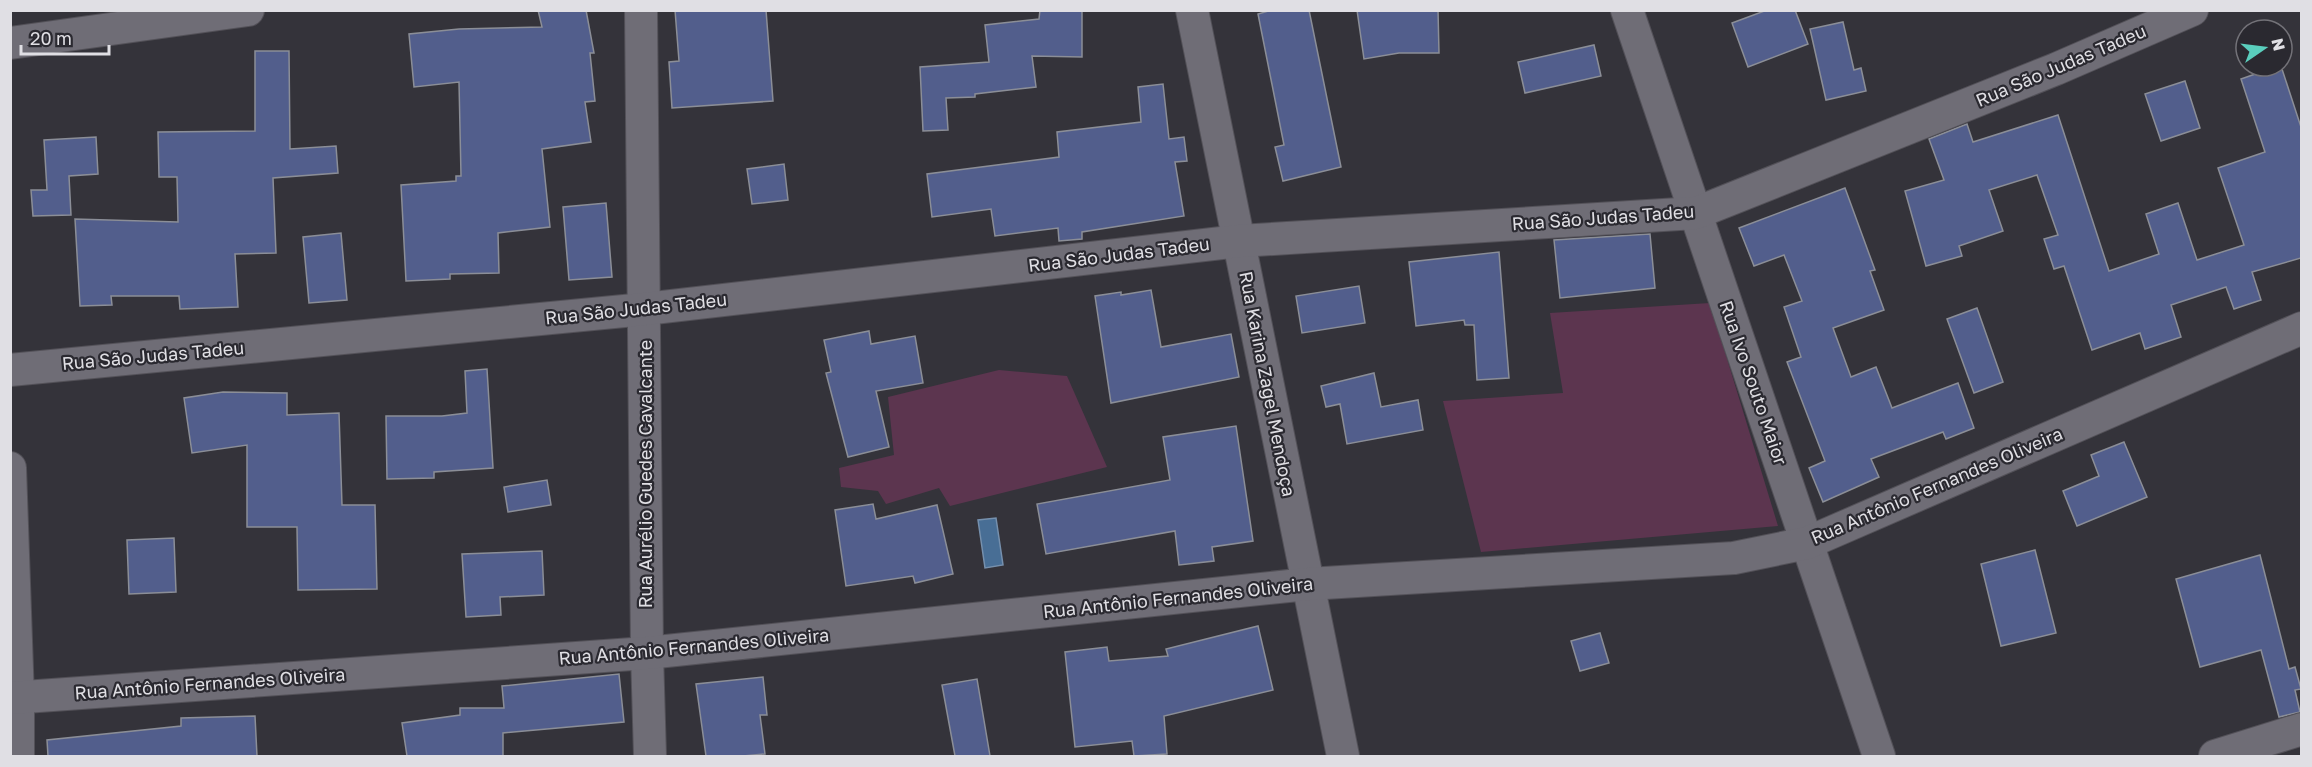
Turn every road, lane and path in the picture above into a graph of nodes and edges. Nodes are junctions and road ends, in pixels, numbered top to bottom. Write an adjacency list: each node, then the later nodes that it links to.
1 (248, 10): 6 (street)
2 (641, 10): 9 (street, Rua Aurélio Guedes Cavalcante)
3 (1192, 10): 8 (street, Rua Karina Zagel Mendoça)
4 (1627, 10): 7 (street, Rua Ivo Souto Maior)
5 (2192, 10): 7 (street, Rua São Judas Tadeu)
6 (10, 43)
7 (1696, 213): 8 (street, Rua São Judas Tadeu); 13 (street, Rua Ivo Souto Maior)
8 (1239, 241): 9 (street, Rua São Judas Tadeu); 14 (street, Rua Karina Zagel Mendoça)
9 (645, 309): 11 (street, Rua São Judas Tadeu); 15 (street, Rua Aurélio Guedes Cavalcante)
10 (2301, 328): 13 (street, Rua Antônio Fernandes Oliveira)
11 (10, 370)
12 (10, 468): 16 (street)
13 (1807, 543): 14 (street, Rua Antônio Fernandes Oliveira); 21 (street, Rua Ivo Souto Maior)
14 (1308, 584): 15 (street, Rua Antônio Fernandes Oliveira); 20 (street, Rua Karina Zagel Mendoça)
15 (647, 654): 16 (street, Rua Antônio Fernandes Oliveira); 19 (street, Rua Aurélio Guedes Cavalcante)
16 (14, 698): 18 (street)
17 (2301, 729): 22 (street)
18 (18, 756)
19 (650, 756)
20 (1343, 756)
21 (1878, 756)
22 (2215, 756)

